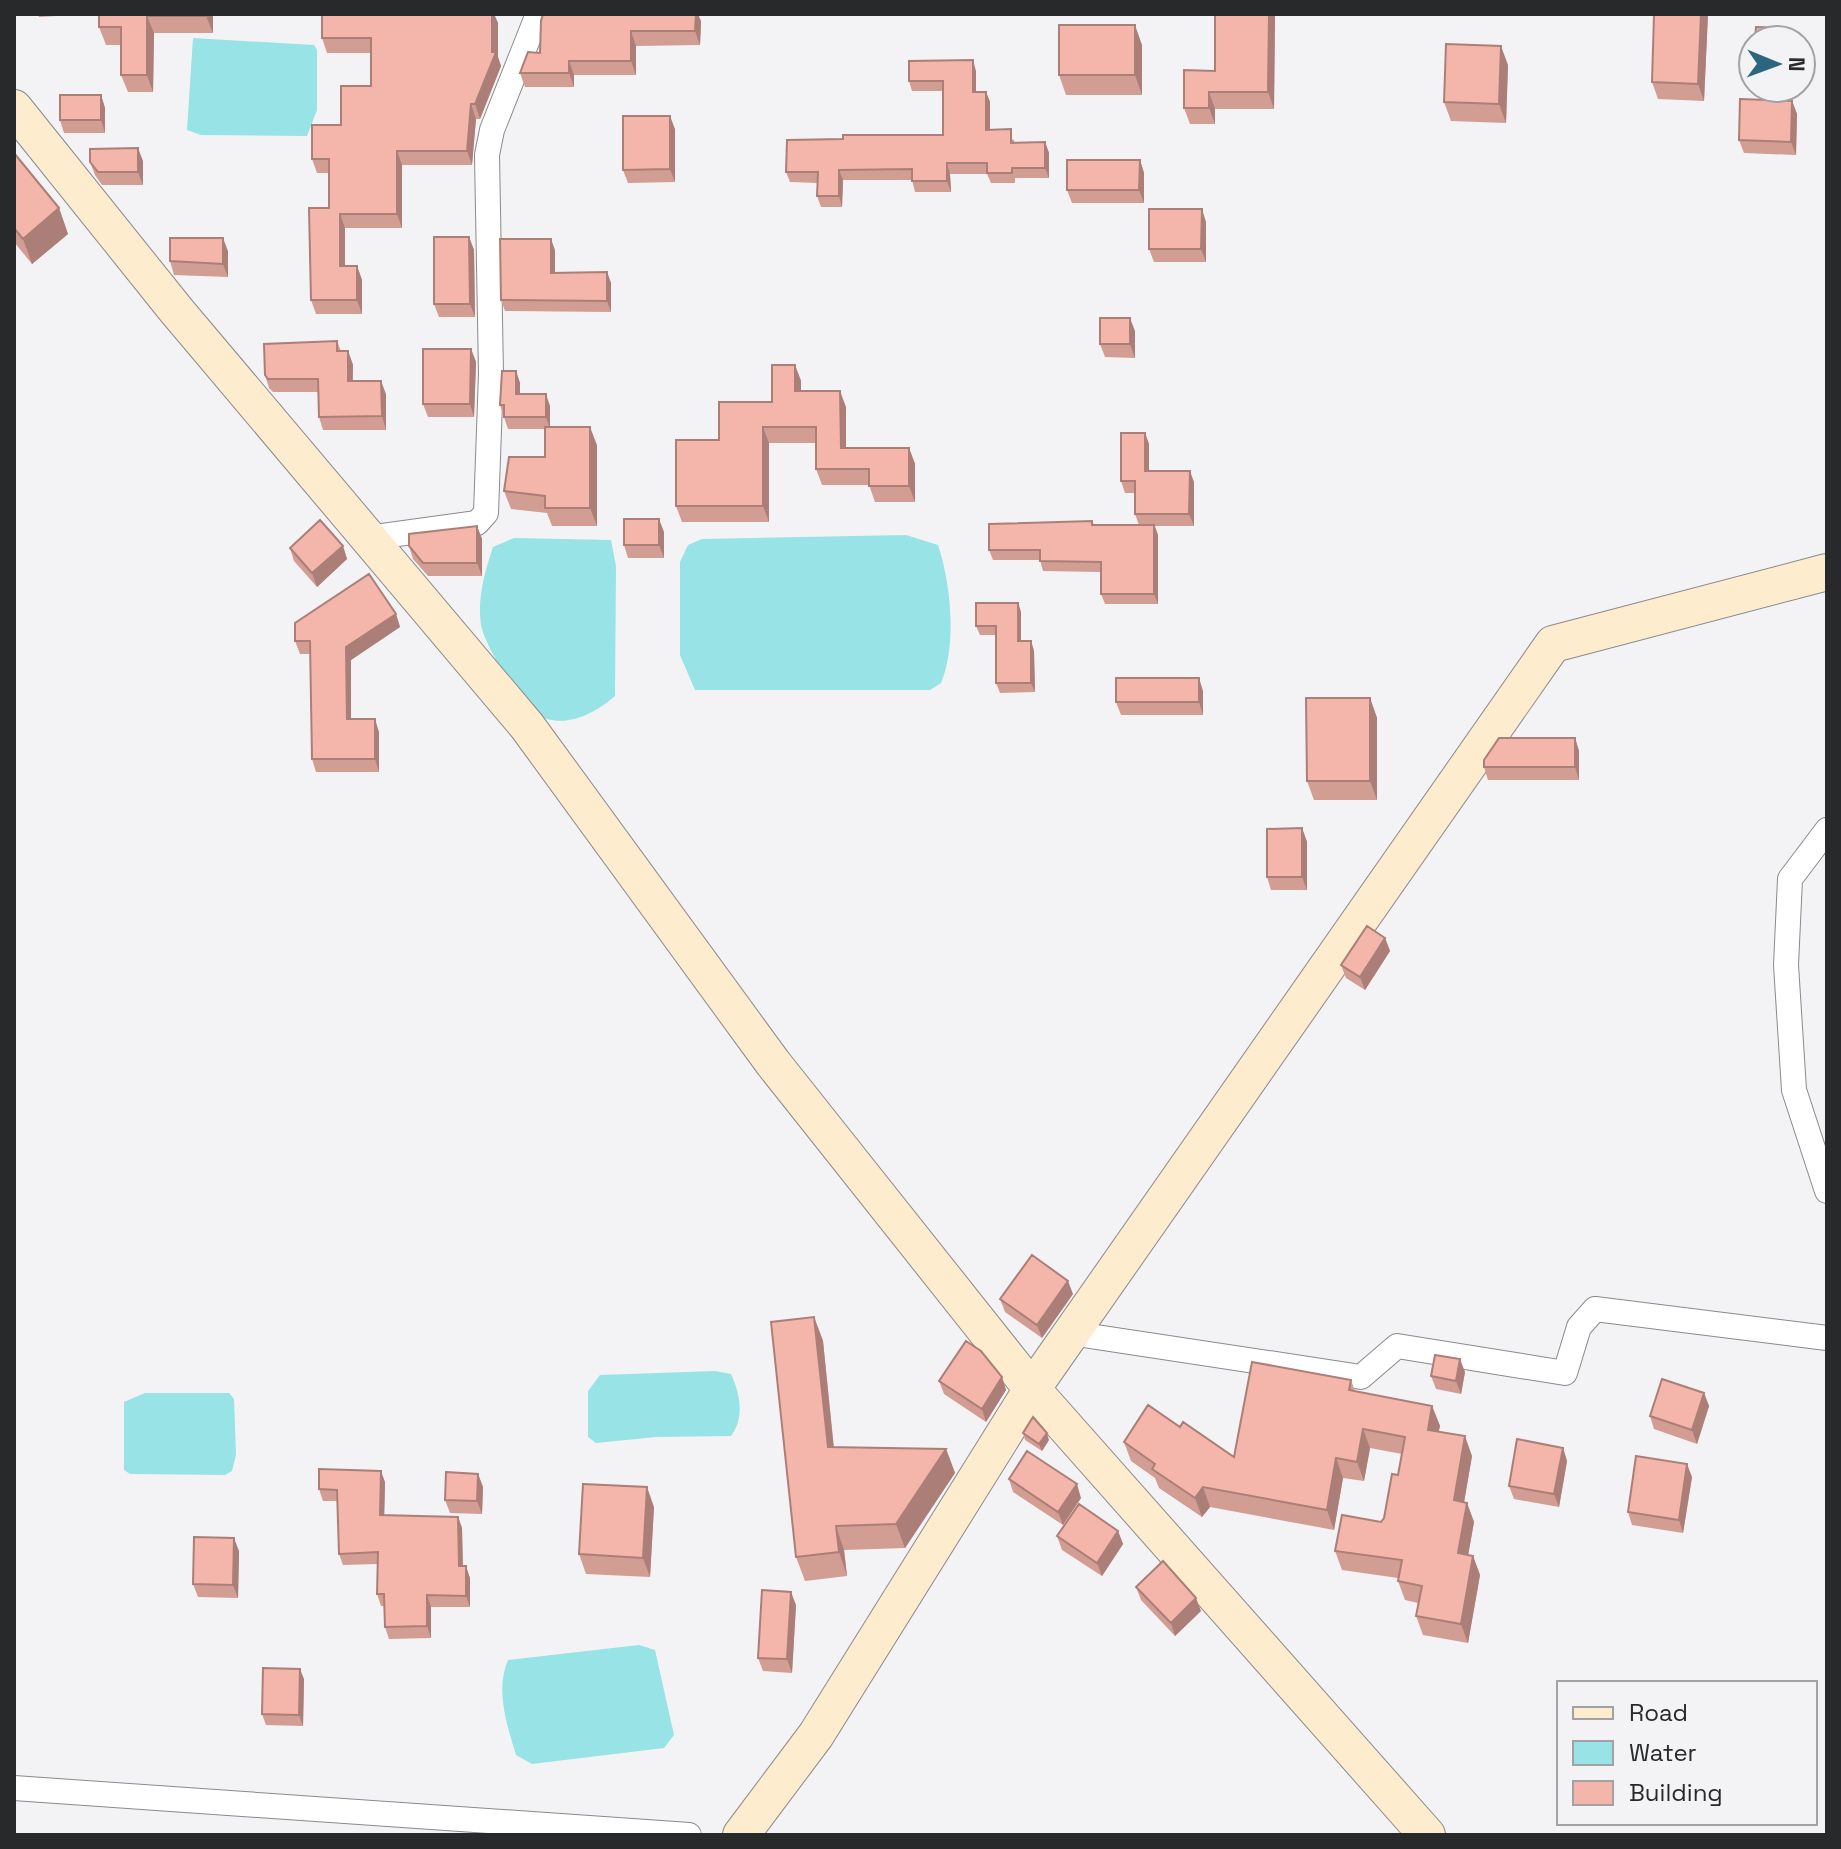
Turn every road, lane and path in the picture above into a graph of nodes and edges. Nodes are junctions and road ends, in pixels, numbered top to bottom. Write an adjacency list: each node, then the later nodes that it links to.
1 (538, 14): 3 (street)
2 (14, 108): 3 (street)
3 (368, 538): 9 (street)
4 (1827, 572): 7 (street)
5 (1827, 830): 6 (street)
6 (1827, 1191)
7 (1070, 1333): 8 (street); 9 (street)
8 (1827, 1338)
9 (1032, 1389): 12 (street); 13 (street)
10 (14, 1788): 11 (street)
11 (689, 1835)
12 (741, 1835)
13 (1427, 1835)

